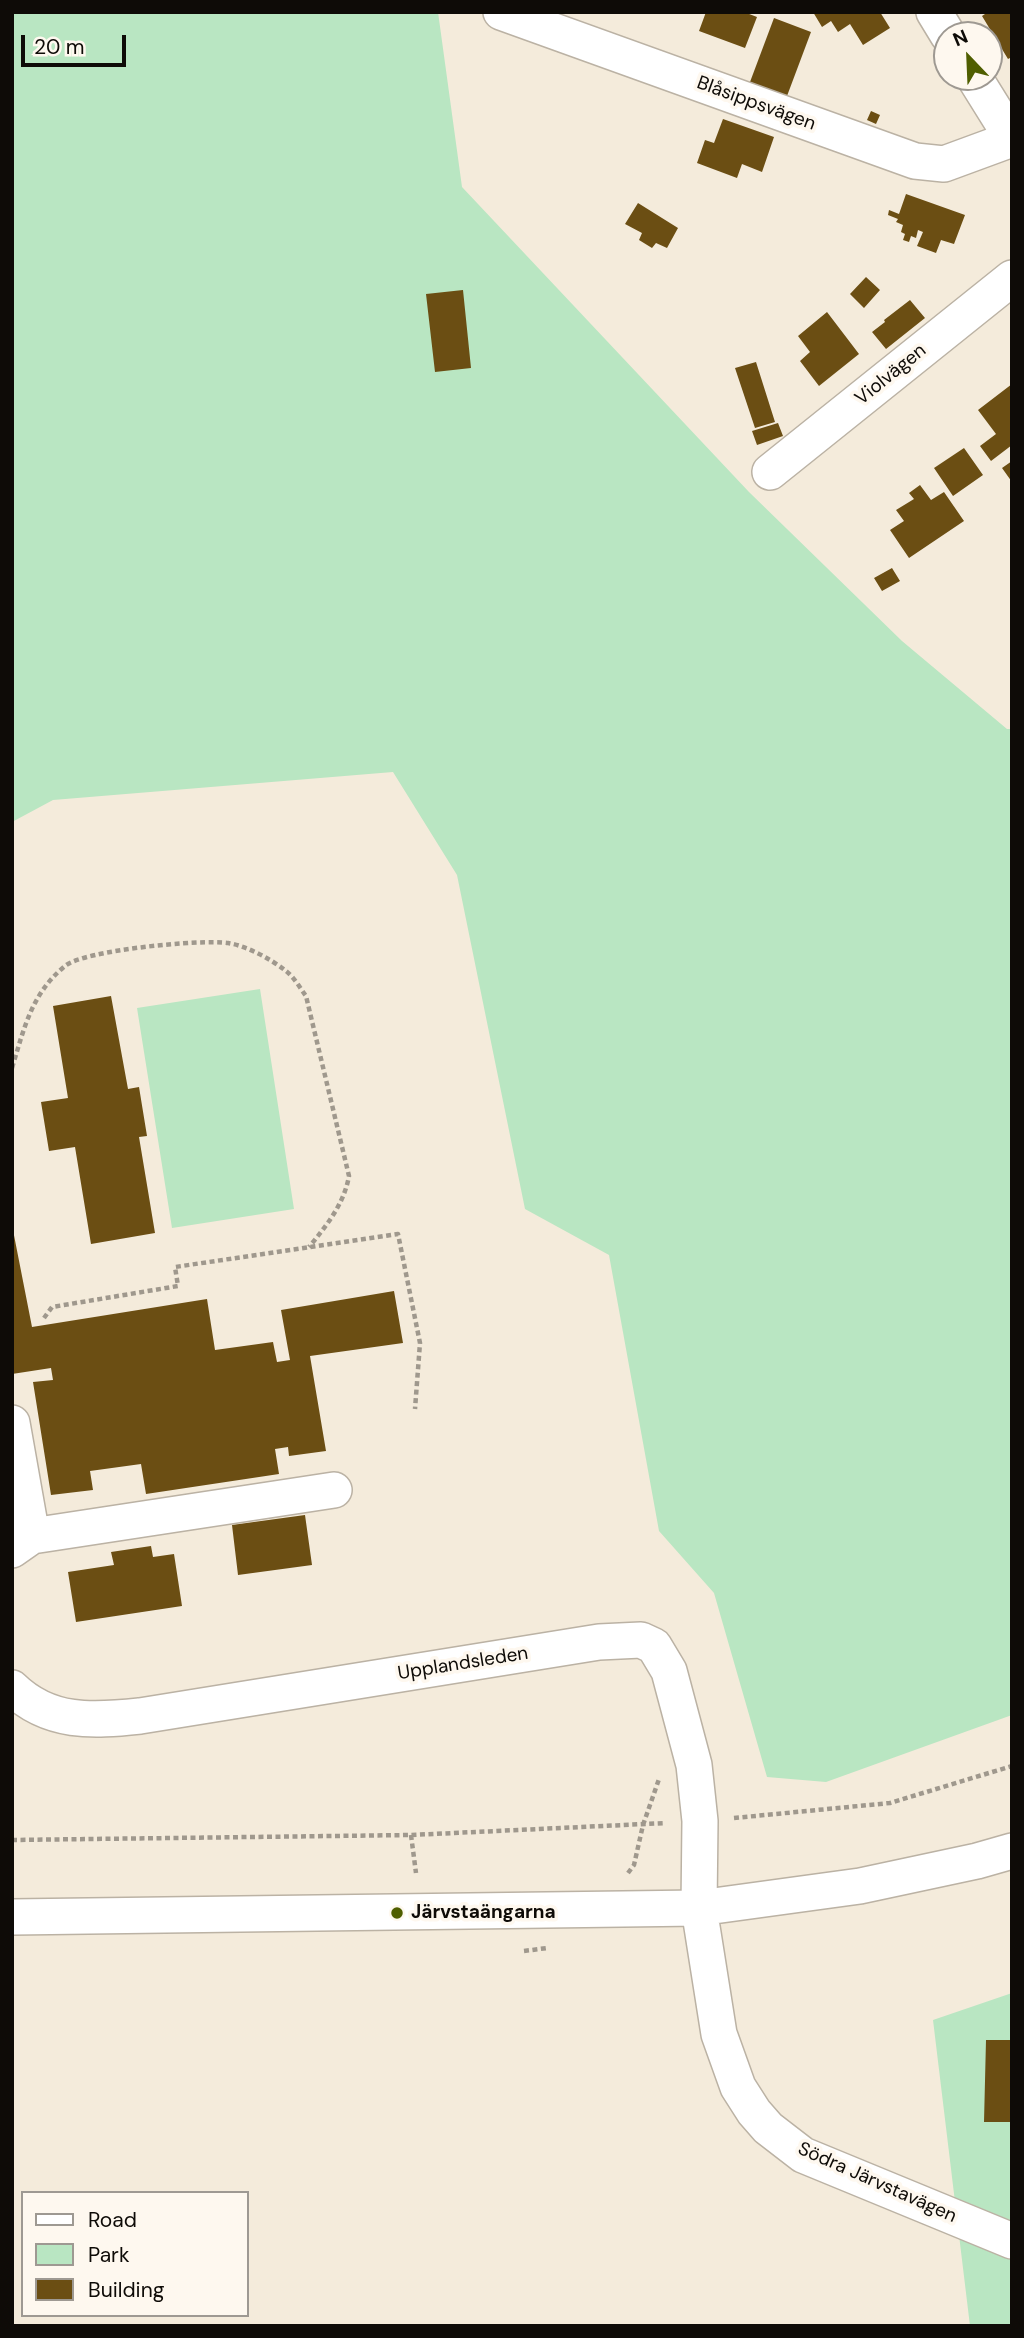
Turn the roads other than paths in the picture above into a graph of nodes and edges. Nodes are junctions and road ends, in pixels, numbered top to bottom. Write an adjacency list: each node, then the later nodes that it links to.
1 (502, 12): 3 (street, Blåsippsvägen)
2 (983, 91): 3 (street)
3 (1012, 139)
4 (1012, 278): 5 (street, Violvägen)
5 (770, 472)
6 (12, 1423): 8 (street)
7 (334, 1490): 8 (street)
8 (22, 1543)
9 (12, 1688): 11 (street, Upplandsleden)
10 (1012, 1851): 11 (street)
11 (699, 1908): 12 (street); 13 (street, Södra Järvstavägen)
12 (12, 1917)
13 (1012, 2242)

